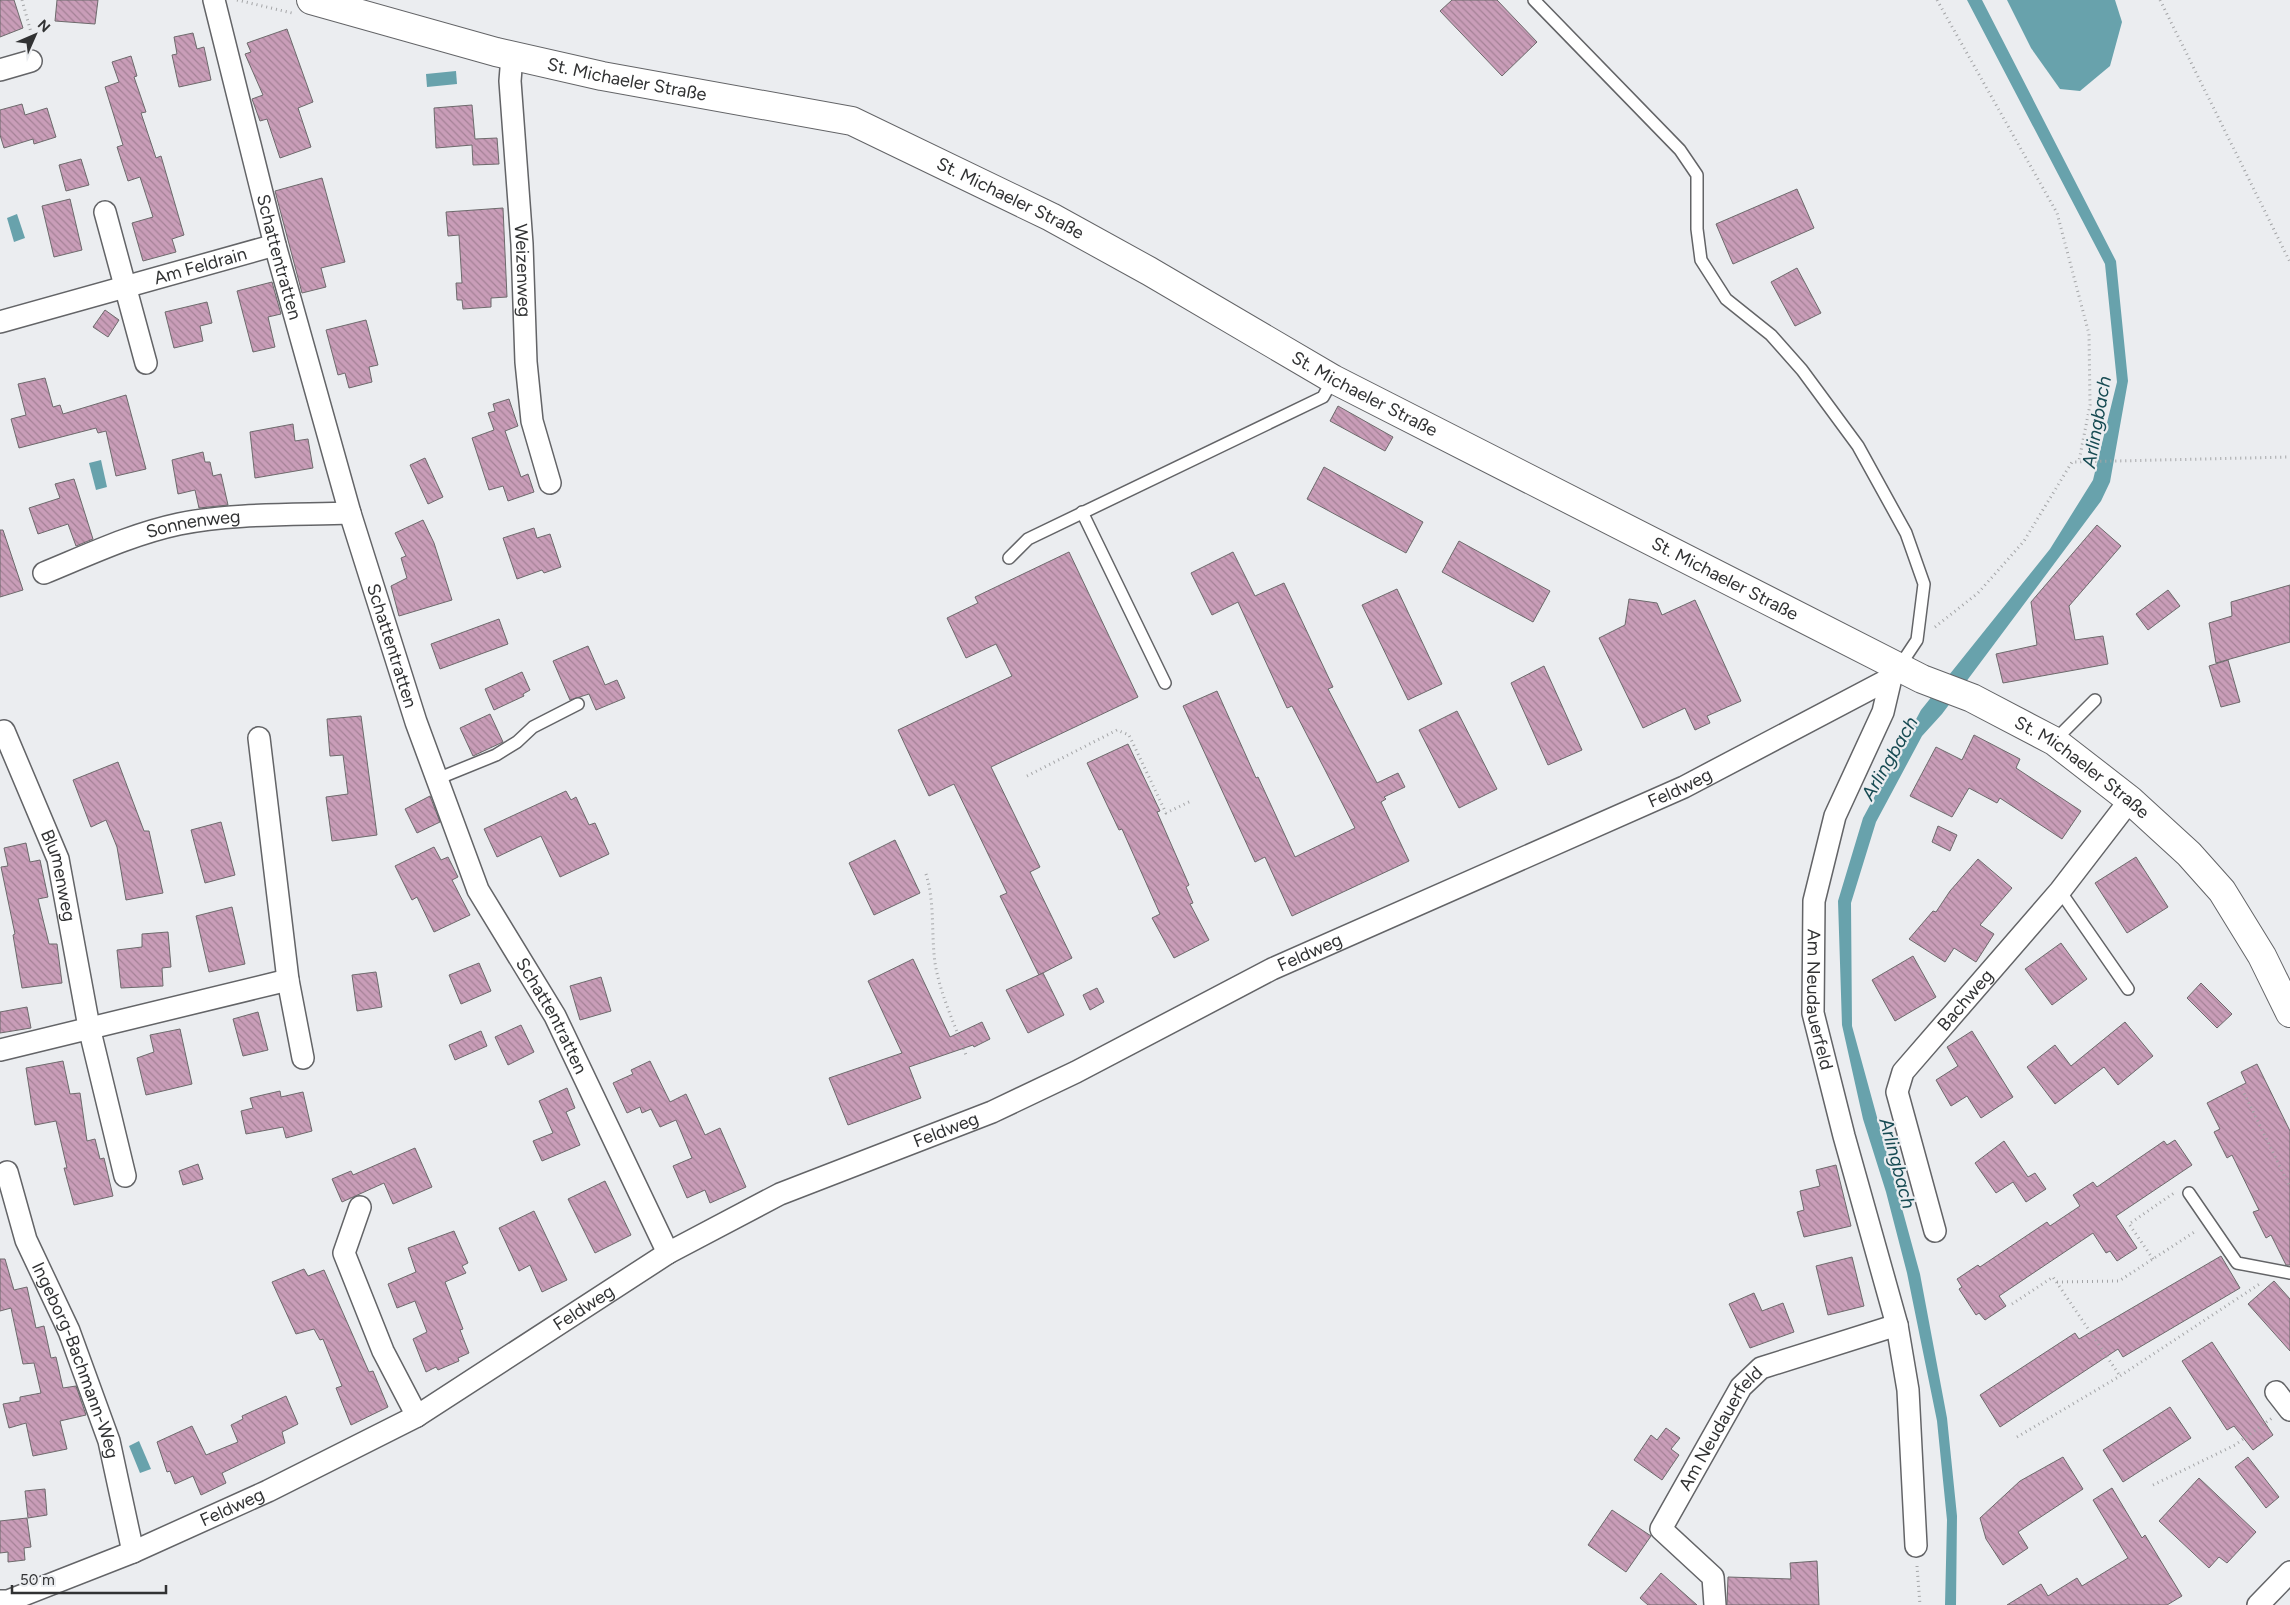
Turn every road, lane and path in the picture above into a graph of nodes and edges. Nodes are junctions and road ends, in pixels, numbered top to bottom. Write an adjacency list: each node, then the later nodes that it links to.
1 (22, 0): 9 (path)
2 (214, 0): 12 (street, Schattentratten)
3 (237, 0): 7 (path)
4 (1534, 0): 25 (lane)
5 (1937, 0): 19 (path)
6 (2160, 0): 13 (path)
7 (302, 7): 8 (main road, St. Michaeler Straße)
8 (512, 56): 17 (main road, St. Michaeler Straße); 20 (street, Weizenweg)
9 (31, 61): 10 (street)
10 (0, 70)
11 (105, 212): 14 (street)
12 (275, 245): 14 (street, Am Feldrain); 22 (street, Schattentratten)
13 (2290, 262)
14 (125, 287): 15 (street, Am Feldrain); 16 (street)
15 (0, 322)
16 (146, 363)
17 (1332, 379): 21 (lane); 26 (main road, St. Michaeler Straße)
18 (2290, 457): 19 (path)
19 (2079, 462): 25 (path)
20 (550, 482)
21 (1082, 512): 23 (lane); 27 (lane)
22 (350, 513): 24 (street, Sonnenweg); 34 (street, Schattentratten)
23 (1009, 558)
24 (44, 573)
25 (1917, 640): 26 (lane)
26 (1904, 675): 32 (main road, St. Michaeler Straße); 54 (street, Feldweg); 59 (street, Am Neudauerfeld)
27 (1165, 683)
28 (2095, 700): 32 (lane)
29 (578, 704): 34 (lane)
30 (4, 731): 42 (street, Blumenweg)
31 (259, 738): 39 (street)
32 (2054, 741): 35 (main road, St. Michaeler Straße)
33 (1027, 776): 36 (path)
34 (437, 779): 54 (street, Schattentratten)
35 (2130, 800): 38 (street, Bachweg); 41 (main road, St. Michaeler Straße)
36 (1191, 801)
37 (926, 874): 44 (path)
38 (2060, 891): 40 (lane); 53 (street, Bachweg)
39 (288, 980): 42 (street); 45 (street)
40 (2128, 989)
41 (2290, 1013)
42 (89, 1028): 43 (street); 48 (street, Blumenweg)
43 (0, 1050)
44 (966, 1055)
45 (303, 1058)
46 (2242, 1089): 49 (path)
47 (7, 1172): 66 (street, Ingeborg-Bachmann-Weg)
48 (125, 1176)
49 (2290, 1188)
50 (2189, 1193): 52 (lane); 55 (path)
51 (360, 1207): 62 (street)
52 (2209, 1222): 55 (path); 56 (lane)
53 (1935, 1232)
54 (668, 1253): 62 (street, Feldweg)
55 (2152, 1259): 57 (path)
56 (2285, 1272): 60 (path)
57 (2057, 1282): 58 (path); 60 (path)
58 (2012, 1304)
59 (1897, 1325): 65 (street, Am Neudauerfeld); 69 (street, Am Neudauerfeld)
60 (2120, 1376): 63 (path)
61 (2285, 1403): 64 (path)
62 (417, 1416): 66 (street, Feldweg)
63 (2016, 1438)
64 (2153, 1485)
65 (1916, 1546): 70 (path)
66 (134, 1552): 68 (street, Feldweg)
67 (2290, 1572): 71 (street)
68 (5, 1602)
69 (1715, 1605)
70 (1920, 1605)
71 (2258, 1605)

